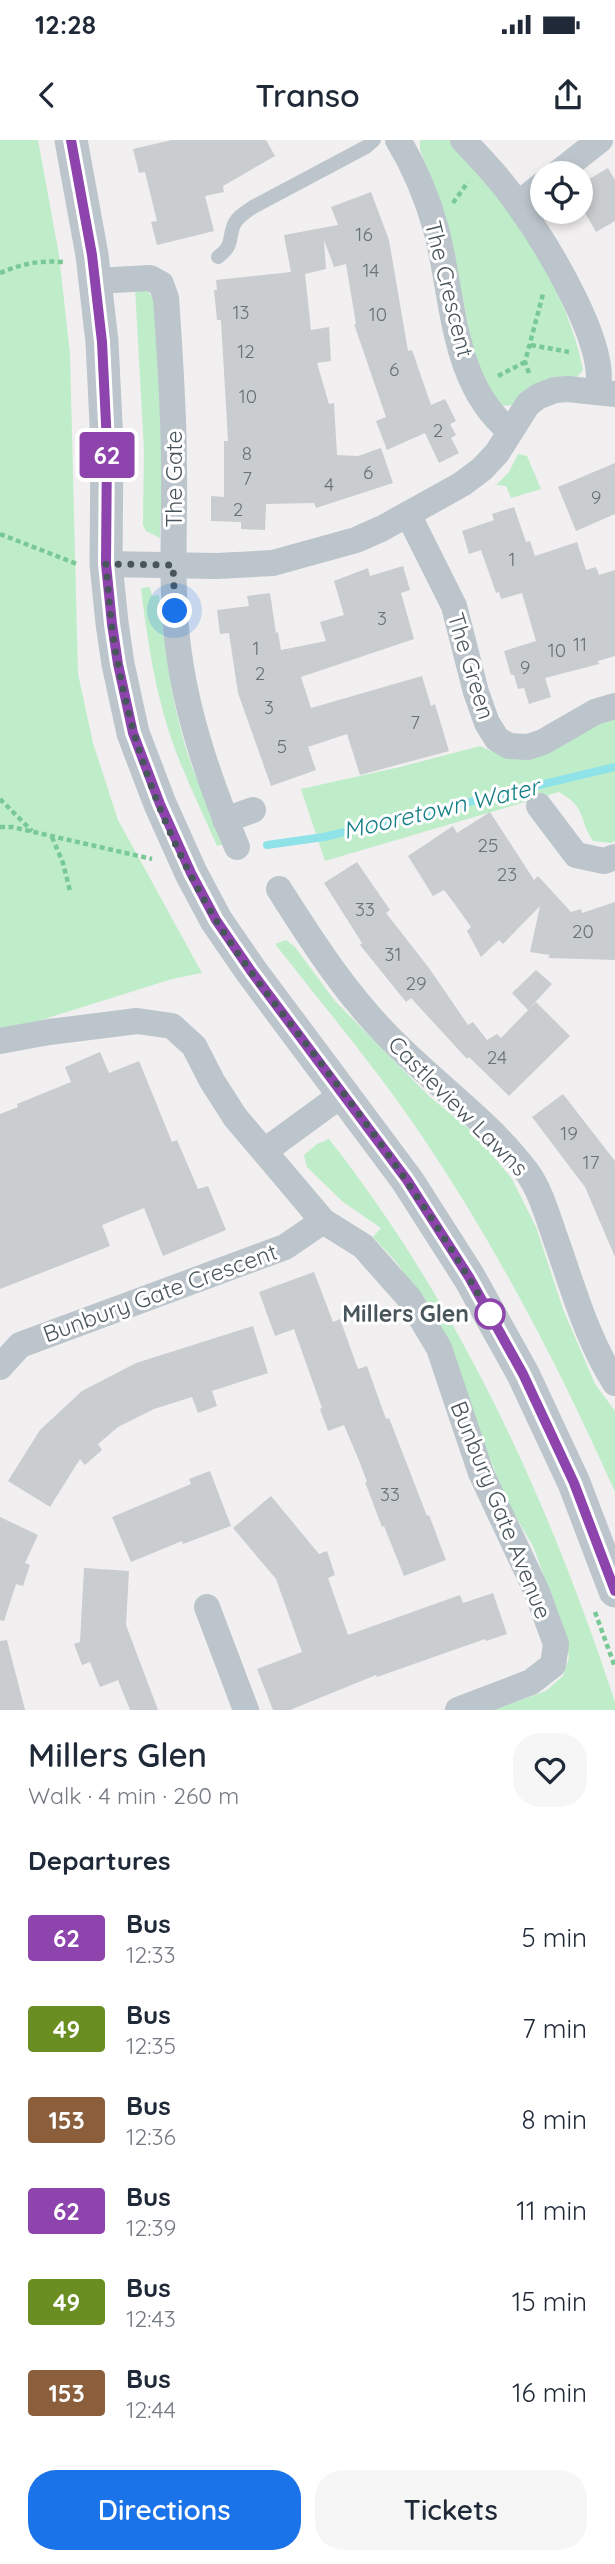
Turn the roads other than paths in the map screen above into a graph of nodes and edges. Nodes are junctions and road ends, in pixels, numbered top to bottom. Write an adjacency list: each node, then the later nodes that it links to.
1 (71, 140): 10 (street)
2 (374, 140): 9 (lane)
3 (398, 140): 12 (street, The Crescent)
4 (463, 140): 8 (street)
5 (600, 140): 6 (street)
6 (573, 161)
7 (530, 194): 8 (street)
8 (518, 204): 11 (street)
9 (218, 257)
10 (96, 281): 14 (street); 15 (street, The Gate)
11 (606, 393): 12 (street)
12 (510, 431): 13 (street)
13 (408, 514): 15 (street); 16 (street, The Green)
14 (94, 565): 15 (street); 24 (street)
15 (173, 565): 19 (street, The Gate)
16 (615, 706)
17 (539, 806): 21 (street)
18 (253, 810): 19 (street)
19 (225, 820): 20 (street, The Gate)
20 (237, 847)
21 (615, 857)
22 (279, 889): 28 (street, Castleview Lawns)
23 (0, 1041): 25 (street, Bunbury Gate Avenue)
24 (344, 1093): 25 (street); 29 (street)
25 (266, 1150): 26 (street, Bunbury Gate Avenue)
26 (323, 1221): 27 (street, Bunbury Gate Crescent); 32 (street, Bunbury Gate Avenue)
27 (0, 1367)
28 (615, 1382)
29 (605, 1601)
30 (207, 1607): 31 (street)
31 (246, 1710)
32 (458, 1710)

